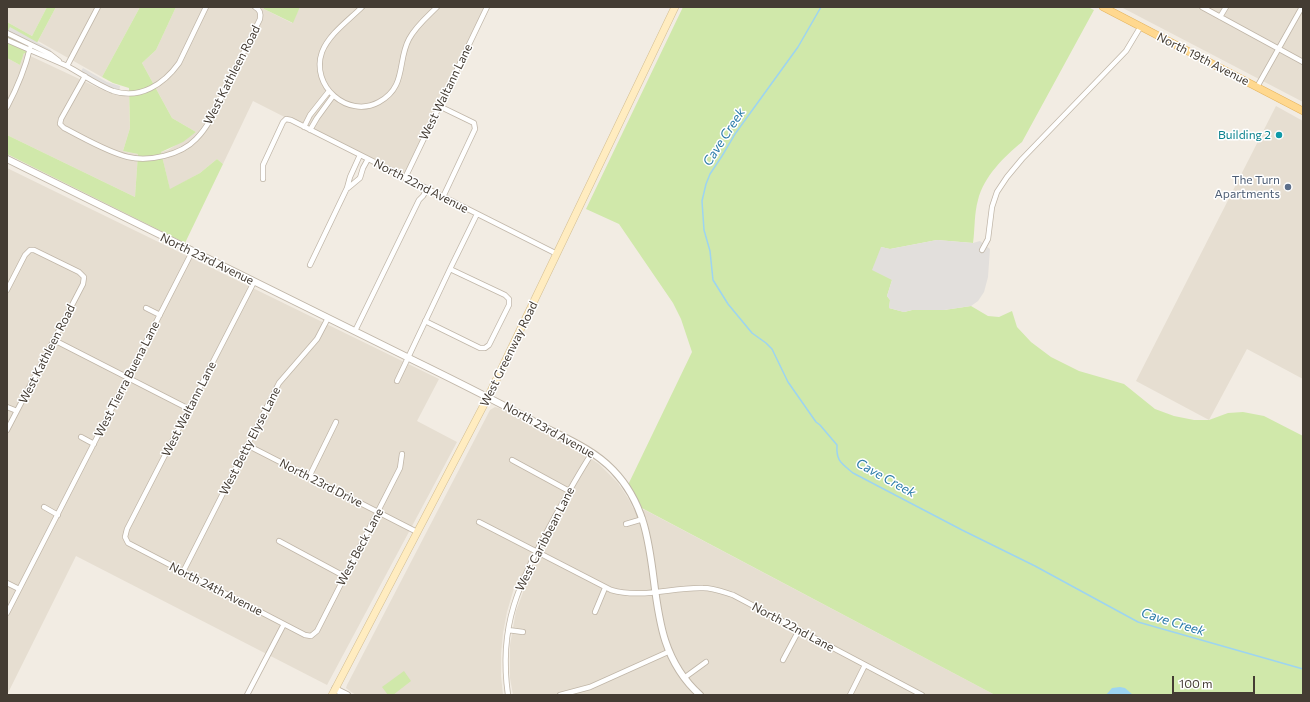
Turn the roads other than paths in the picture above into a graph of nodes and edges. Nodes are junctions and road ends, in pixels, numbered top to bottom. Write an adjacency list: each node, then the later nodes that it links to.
1 (98, 7): 20 (street)
2 (206, 7): 21 (street)
3 (255, 7): 21 (street, West Kathleen Road)
4 (362, 7): 23 (street)
5 (437, 7): 23 (street)
6 (487, 7): 24 (street, West Waltann Lane)
7 (675, 7): 44 (main road, West Greenway Road)
8 (1103, 7): 13 (main road, North 19th Avenue)
9 (1202, 7): 12 (street)
10 (1226, 7): 12 (street)
11 (1302, 7): 17 (street)
12 (1220, 17): 17 (street)
13 (1141, 26): 22 (main road, North 19th Avenue); 42 (street)
14 (7, 33): 16 (street)
15 (7, 40): 18 (street)
16 (31, 44): 18 (street); 20 (street)
17 (1278, 48): 19 (street); 22 (street)
18 (29, 50): 20 (street); 25 (street)
19 (1303, 62)
20 (67, 66): 21 (street)
21 (85, 76)
22 (1258, 87): 27 (main road, North 19th Avenue)
23 (331, 94): 26 (street); 28 (street)
24 (439, 106): 36 (street, West Waltann Lane); 40 (street)
25 (7, 107)
26 (315, 108): 28 (street); 29 (street)
27 (1303, 111)
28 (321, 112): 30 (street)
29 (304, 127): 30 (street, North 22nd Avenue); 37 (street, North 22nd Avenue)
30 (310, 130): 31 (street, North 22nd Avenue)
31 (360, 155): 33 (street, North 22nd Avenue); 34 (street)
32 (7, 159): 43 (street, North 23rd Avenue)
33 (368, 159): 35 (street); 36 (street, North 22nd Avenue)
34 (351, 174): 35 (street); 38 (street)
35 (360, 178): 38 (street)
36 (405, 178): 39 (street, North 22nd Avenue)
37 (263, 179)
38 (348, 188): 45 (street)
39 (427, 189): 40 (street, North 22nd Avenue); 53 (street)
40 (444, 197): 41 (street, North 22nd Avenue)
41 (477, 214): 44 (street, North 22nd Avenue); 46 (street)
42 (982, 250)
43 (192, 252): 47 (street, North 23rd Avenue); 50 (street, West Tierra Buena Lane)
44 (557, 254): 58 (main road, West Greenway Road)
45 (310, 265)
46 (450, 269): 52 (street); 52 (street)
47 (254, 282): 51 (street, North 23rd Avenue); 60 (street, West Waltann Lane)
48 (7, 290): 54 (street, West Kathleen Road)
49 (146, 308): 50 (street, West Tierra Buena Lane)
50 (160, 315): 56 (street, West Tierra Buena Lane)
51 (328, 318): 53 (street, North 23rd Avenue); 66 (street, West Betty Elyse Lane)
52 (425, 321): 55 (street)
53 (354, 331): 55 (street, North 23rd Avenue)
54 (54, 340): 56 (street); 61 (street, West Kathleen Road)
55 (408, 358): 57 (street); 58 (street, North 23rd Avenue)
56 (128, 378): 60 (street); 65 (street, West Tierra Buena Lane)
57 (397, 381)
58 (488, 397): 67 (street, North 23rd Avenue); 78 (main road, West Greenway Road)
59 (7, 407): 61 (street)
60 (189, 409): 79 (street, West Waltann Lane)
61 (17, 411): 63 (street, West Kathleen Road)
62 (336, 422): 70 (street)
63 (7, 430)
64 (80, 436): 65 (street, West Tierra Buena Lane)
65 (94, 444): 74 (street, West Tierra Buena Lane)
66 (248, 445): 70 (street, North 23rd Drive); 82 (street, West Betty Elyse Lane)
67 (592, 452): 71 (street, West Caribbean Lane); 75 (street, North 23rd Avenue)
68 (402, 454): 73 (street, West Beck Lane)
69 (512, 460): 71 (street)
70 (309, 477): 73 (street, North 23rd Drive)
71 (569, 491): 81 (street, West Caribbean Lane)
72 (44, 507): 74 (street)
73 (378, 512): 78 (street, North 23rd Drive); 83 (street, West Beck Lane)
74 (58, 514): 86 (street, West Tierra Buena Lane)
75 (643, 519): 77 (street); 87 (street, North 23rd Avenue)
76 (479, 522): 81 (street, North 22nd Lane)
77 (626, 524)
78 (417, 532): 100 (main road, West Greenway Road)
79 (125, 537): 82 (street, North 24th Avenue)
80 (279, 541): 83 (street)
81 (536, 552): 85 (street, North 22nd Lane); 91 (street, West Caribbean Lane)
82 (183, 572): 90 (street, North 24th Avenue)
83 (344, 576): 94 (street, West Beck Lane)
84 (7, 583): 86 (street)
85 (605, 588): 87 (street, North 22nd Lane); 88 (street)
86 (19, 589): 89 (street, West Tierra Buena Lane)
87 (655, 592): 92 (street, North 22nd Lane); 95 (street, North 23rd Avenue)
88 (595, 612)
89 (7, 613)
90 (284, 624): 94 (street, North 24th Avenue); 101 (street)
91 (508, 630): 93 (street); 103 (street, West Caribbean Lane)
92 (799, 630): 96 (street); 98 (street, North 22nd Lane)
93 (524, 632)
94 (311, 636)
95 (668, 652): 99 (street, North 23rd Avenue); 104 (street)
96 (783, 660)
97 (706, 662): 99 (street)
98 (865, 665): 106 (street); 107 (street, North 22nd Lane)
99 (684, 678): 105 (street, North 23rd Avenue)
100 (334, 692): 102 (street)
101 (247, 695)
102 (347, 695)
103 (508, 695)
104 (560, 695)
105 (700, 695)
106 (850, 695)
107 (922, 695)

